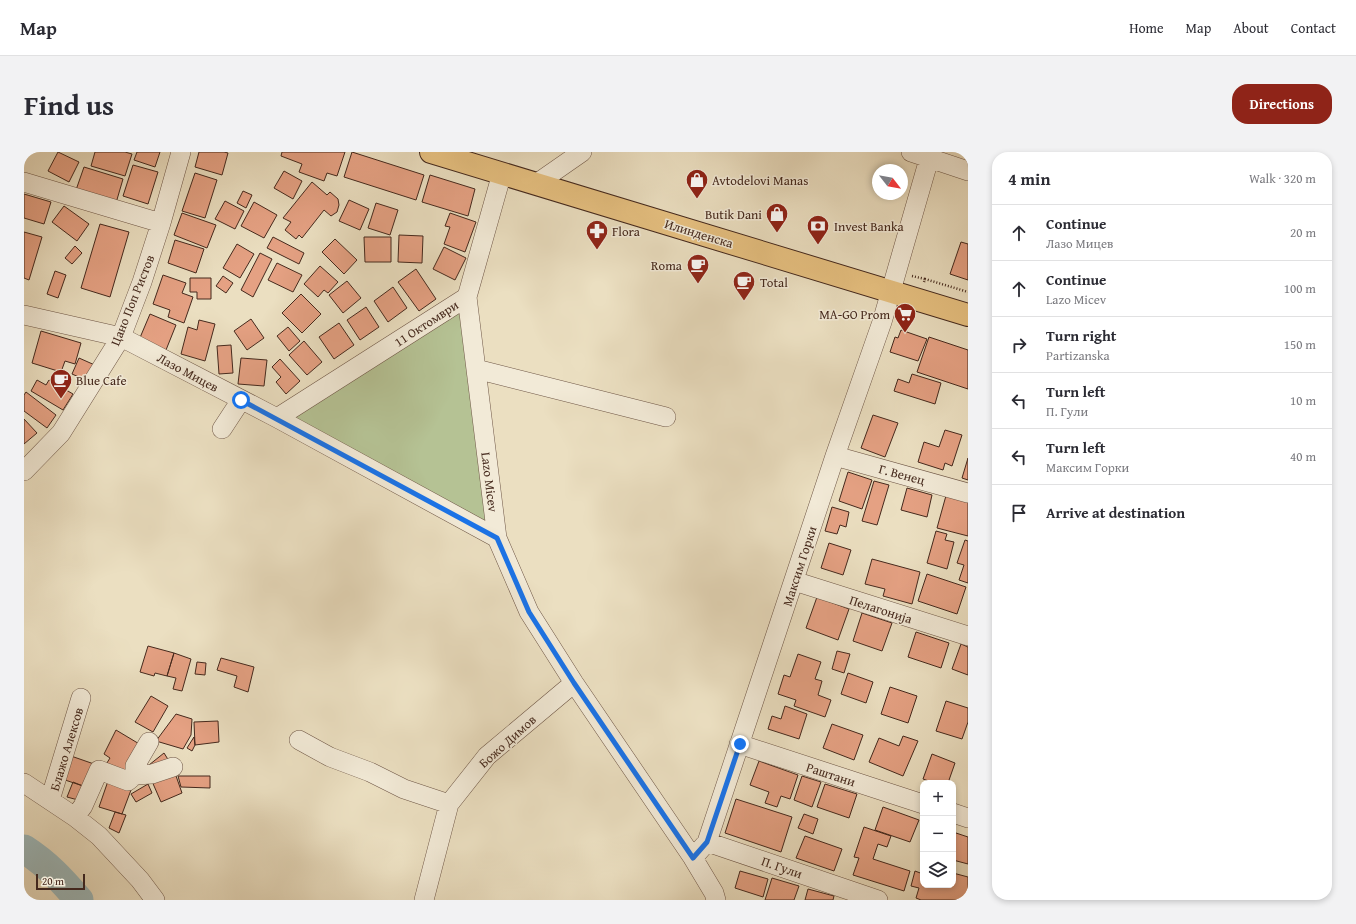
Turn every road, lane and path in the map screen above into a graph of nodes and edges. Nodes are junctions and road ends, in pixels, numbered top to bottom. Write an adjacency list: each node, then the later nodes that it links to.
1 (181, 152): 10 (street, Цано Поп Ристов)
2 (431, 152): 7 (main road, Илинденска)
3 (582, 152): 9 (street)
4 (911, 152): 5 (street)
5 (930, 155): 6 (street); 11 (street, Максим Горки)
6 (968, 171)
7 (502, 173): 9 (main road, Илинденска); 12 (street, 11 Октомври)
8 (24, 182): 10 (street)
9 (536, 184): 11 (main road, Илинденска)
10 (161, 223): 15 (street, Цано Поп Ристов)
11 (890, 291): 14 (main road, Илинденска); 21 (street, Максим Горки)
12 (467, 297): 16 (street, Lazo Micev); 19 (street, 11 Октомври)
13 (24, 315): 15 (street, Лазо Мицев)
14 (968, 315)
15 (121, 337): 17 (street, Лазо Мицев); 22 (street, Цано Поп Ристов)
16 (476, 369): 18 (street); 24 (street, Lazo Micev)
17 (241, 400): 19 (street, Лазо Мицев); 20 (street)
18 (666, 417)
19 (277, 418): 24 (street, Lazo Micev)
20 (222, 429)
21 (835, 456): 23 (street, Г. Венец); 25 (street, Максим Горки)
22 (24, 471)
23 (968, 492)
24 (497, 538): 27 (street)
25 (794, 581): 26 (street, Пелагонија); 31 (street, Максим Горки)
26 (968, 636)
27 (574, 683): 37 (street, Божо Димов); 42 (street)
28 (81, 698): 35 (street, Блажо Алексов)
29 (299, 740): 37 (street)
30 (149, 742): 33 (street)
31 (740, 744): 36 (street, Раштани); 41 (street, Максим Горки)
32 (172, 767): 33 (street)
33 (135, 775): 39 (street)
34 (24, 783): 35 (street, Блажо Алексов)
35 (50, 800): 39 (street, Блажо Алексов)
36 (920, 803)
37 (448, 804): 45 (street, Божо Димов)
38 (956, 814): 40 (street)
39 (75, 817): 44 (street, Блажо Алексов)
40 (968, 818)
41 (707, 842): 42 (street); 46 (street, П. Гули)
42 (693, 858): 43 (street)
43 (716, 898)
44 (155, 900)
45 (424, 900)
46 (878, 900)

